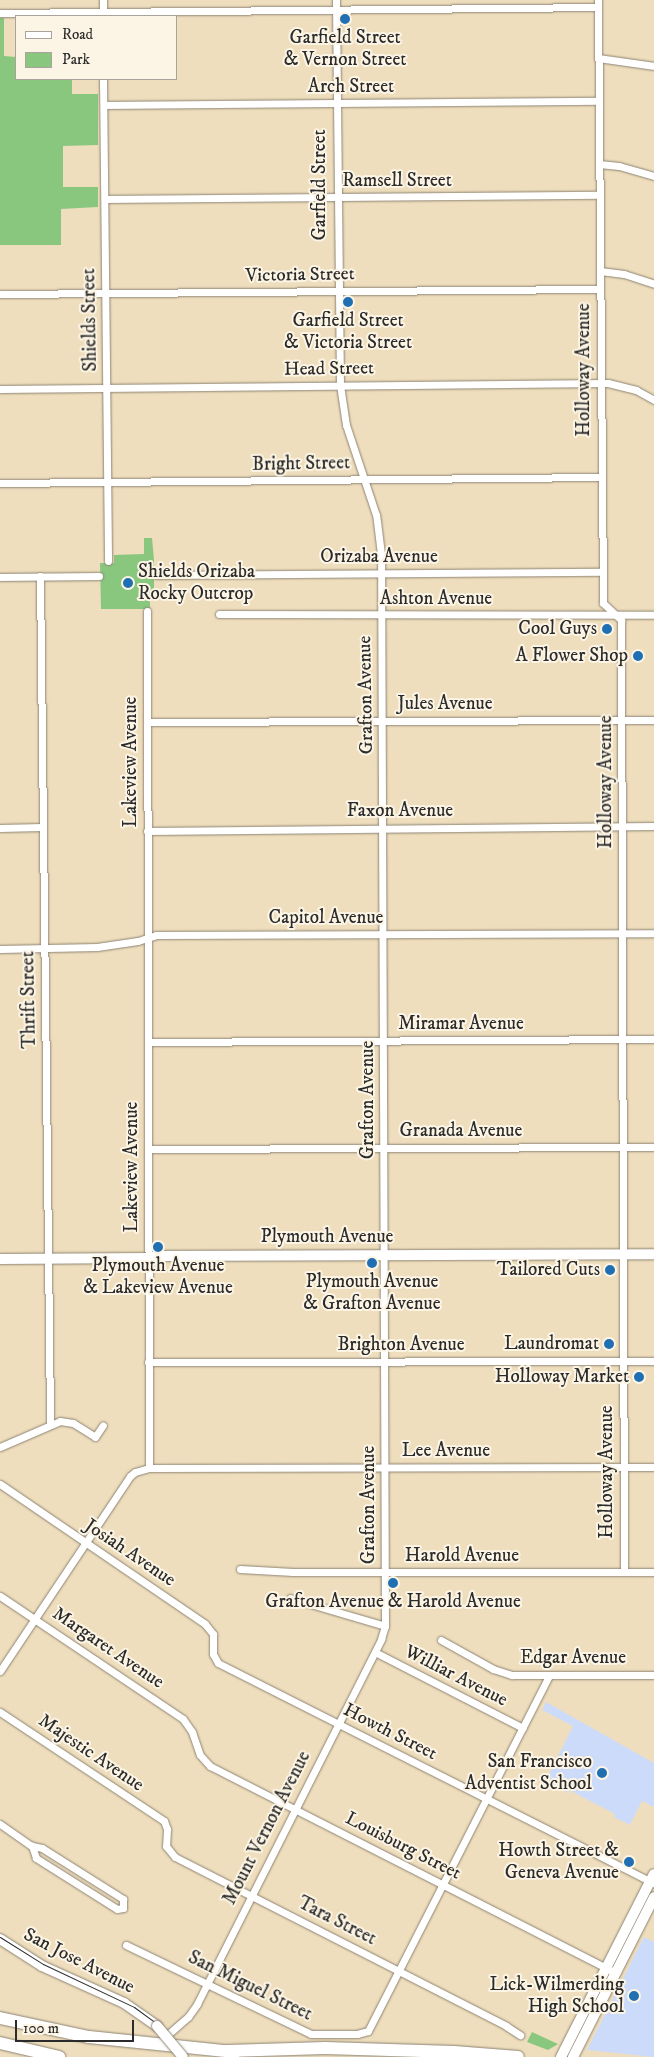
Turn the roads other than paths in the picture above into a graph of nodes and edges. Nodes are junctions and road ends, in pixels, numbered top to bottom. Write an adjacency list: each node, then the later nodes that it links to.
1 (102, 0): 6 (street)
2 (336, 0): 4 (street, Garfield Street)
3 (598, 4): 4 (street); 7 (street, Holloway Avenue)
4 (336, 10): 6 (street); 11 (street, Garfield Street)
5 (0, 12): 6 (street)
6 (103, 14)
7 (598, 58): 8 (street); 10 (street, Holloway Avenue)
8 (654, 66)
9 (103, 80): 12 (street, Shields Street)
10 (599, 101): 11 (street, Arch Street); 13 (street, Holloway Avenue)
11 (336, 103): 12 (street, Arch Street); 16 (street, Garfield Street)
12 (104, 105): 17 (street, Shields Street)
13 (599, 164): 14 (street); 15 (street, Holloway Avenue)
14 (654, 176)
15 (599, 195): 16 (street, Ramsell Street); 18 (street, Holloway Avenue)
16 (336, 197): 17 (street, Ramsell Street); 21 (street, Garfield Street)
17 (105, 199): 23 (street, Shields Street)
18 (600, 271): 19 (street); 20 (street, Holloway Avenue)
19 (654, 284)
20 (600, 289): 21 (street, Victoria Street); 24 (street, Holloway Avenue)
21 (338, 291): 23 (street, Victoria Street); 25 (street, Garfield Street)
22 (0, 294): 23 (street, Victoria Street)
23 (106, 294): 26 (street, Shields Street)
24 (601, 383): 25 (street, Head Street); 28 (street, Head Street); 29 (street, Holloway Avenue)
25 (340, 385): 26 (street, Head Street); 30 (street, Garfield Street)
26 (107, 388): 27 (street, Head Street); 31 (street, Shields Street)
27 (0, 389)
28 (654, 400)
29 (602, 477): 30 (street, Bright Street); 34 (street, Holloway Avenue)
30 (365, 480): 31 (street, Bright Street); 35 (street, Garfield Street)
31 (108, 482): 32 (street, Bright Street); 33 (street, Shields Street)
32 (0, 483)
33 (108, 561)
34 (602, 572): 35 (street, Orizaba Avenue); 42 (street, Holloway Avenue)
35 (381, 573): 36 (street, Orizaba Avenue); 44 (street, Grafton Avenue)
36 (156, 575)
37 (40, 576): 38 (street); 39 (street); 51 (street, Thrift Street)
38 (99, 576)
39 (0, 577)
40 (147, 611): 48 (street, Lakeview Avenue)
41 (219, 614): 44 (street, Ashton Avenue)
42 (616, 614): 43 (street, Ashton Avenue); 44 (street, Ashton Avenue); 45 (street, Holloway Avenue)
43 (654, 615)
44 (382, 616): 47 (street, Grafton Avenue)
45 (622, 720): 46 (street, Jules Avenue); 47 (street, Jules Avenue); 49 (street, Holloway Avenue)
46 (654, 720)
47 (383, 721): 48 (street, Jules Avenue); 52 (street, Grafton Avenue)
48 (147, 722): 54 (street, Lakeview Avenue)
49 (623, 826): 50 (street, Faxon Avenue); 52 (street, Faxon Avenue); 55 (street, Holloway Avenue)
50 (654, 826)
51 (42, 827): 53 (street); 59 (street, Thrift Street)
52 (383, 827): 54 (street, Faxon Avenue); 57 (street, Grafton Avenue)
53 (0, 828)
54 (147, 831): 58 (street, Lakeview Avenue)
55 (623, 933): 56 (street, Capitol Avenue); 57 (street, Capitol Avenue); 61 (street, Holloway Avenue)
56 (654, 933)
57 (384, 934): 58 (street, Capitol Avenue); 62 (street, Grafton Avenue)
58 (147, 938): 59 (street, Capitol Avenue); 64 (street, Lakeview Avenue)
59 (45, 948): 60 (street, Capitol Avenue); 74 (street, Thrift Street)
60 (0, 949)
61 (623, 1039): 62 (street, Miramar Avenue); 63 (street, Miramar Avenue); 65 (street, Holloway Avenue)
62 (384, 1040): 64 (street, Miramar Avenue); 67 (street, Grafton Avenue)
63 (654, 1040)
64 (148, 1042): 68 (street, Lakeview Avenue)
65 (622, 1147): 66 (street, Granada Avenue); 67 (street, Granada Avenue); 69 (street, Holloway Avenue)
66 (654, 1147)
67 (384, 1148): 68 (street, Granada Avenue); 71 (street, Grafton Avenue)
68 (148, 1149): 72 (street, Lakeview Avenue)
69 (623, 1254): 70 (street, Plymouth Avenue); 71 (street, Plymouth Avenue); 75 (street, Holloway Avenue)
70 (654, 1254)
71 (384, 1255): 72 (street, Plymouth Avenue); 78 (street, Grafton Avenue)
72 (148, 1258): 74 (street, Plymouth Avenue); 77 (street, Lakeview Avenue)
73 (0, 1259): 74 (street, Plymouth Avenue)
74 (48, 1259): 79 (street, Thrift Street)
75 (623, 1361): 76 (street, Brighton Avenue); 78 (street, Brighton Avenue); 82 (street, Holloway Avenue)
76 (654, 1361)
77 (148, 1362): 78 (street, Brighton Avenue); 84 (street, Lakeview Avenue)
78 (384, 1362): 85 (street, Grafton Avenue)
79 (50, 1424): 80 (street); 81 (street)
80 (103, 1425)
81 (0, 1448)
82 (624, 1467): 83 (street, Lee Avenue); 85 (street, Lee Avenue); 90 (street, Holloway Avenue)
83 (654, 1467)
84 (149, 1468): 85 (street, Lee Avenue); 87 (street)
85 (385, 1468): 89 (street, Grafton Avenue)
86 (0, 1484): 87 (street, Josiah Avenue)
87 (86, 1543): 94 (street); 98 (street, Josiah Avenue)
88 (240, 1569): 89 (street, Harold Avenue)
89 (385, 1572): 90 (street, Harold Avenue); 95 (street, Grafton Avenue)
90 (624, 1572): 91 (street, Harold Avenue)
91 (654, 1572)
92 (0, 1596): 94 (street, Margaret Avenue)
93 (290, 1598): 95 (street)
94 (35, 1619): 99 (street); 105 (street, Margaret Avenue)
95 (385, 1626): 97 (street, Mount Vernon Avenue)
96 (441, 1640): 100 (street, Edgar Avenue)
97 (375, 1652): 103 (street, Mount Vernon Avenue); 104 (street, Williar Avenue)
98 (218, 1663): 103 (street, Howth Street)
99 (0, 1671)
100 (549, 1675): 101 (street, Edgar Avenue); 104 (street)
101 (654, 1675)
102 (0, 1712): 108 (street, Majestic Avenue)
103 (338, 1724): 106 (street, Howth Street); 107 (street, Mount Vernon Avenue)
104 (522, 1728): 106 (street)
105 (192, 1732): 107 (street, Louisburg Street)
106 (487, 1799): 111 (street, Howth Street); 112 (street)
107 (295, 1809): 112 (street, Louisburg Street); 113 (street, Mount Vernon Avenue)
108 (164, 1821): 113 (street, Tara Street)
109 (0, 1824): 110 (street)
110 (32, 1846): 110 (street)
111 (653, 1880): 117 (street)
112 (443, 1885): 117 (street, Louisburg Street); 118 (street)
113 (251, 1896): 118 (street, Tara Street); 119 (street, Mount Vernon Avenue)
114 (654, 1897): 117 (street)
115 (0, 1939): 122 (street, San Jose Avenue, bridge)
116 (126, 1944): 119 (street, San Miguel Street)
117 (611, 1970): 129 (street); 130 (street)
118 (399, 1971): 119 (street, San Miguel Street); 121 (street, Tara Street)
119 (207, 1984): 122 (street, Mount Vernon Avenue)
120 (0, 2018): 124 (highway)
121 (520, 2035)
122 (166, 2036): 126 (street, San Jose Avenue, bridge)
123 (0, 2044): 125 (highway)
124 (227, 2051): 127 (highway); 128 (highway)
125 (59, 2057)
126 (183, 2057)
127 (287, 2057)
128 (518, 2057)
129 (561, 2057)
130 (573, 2057)

